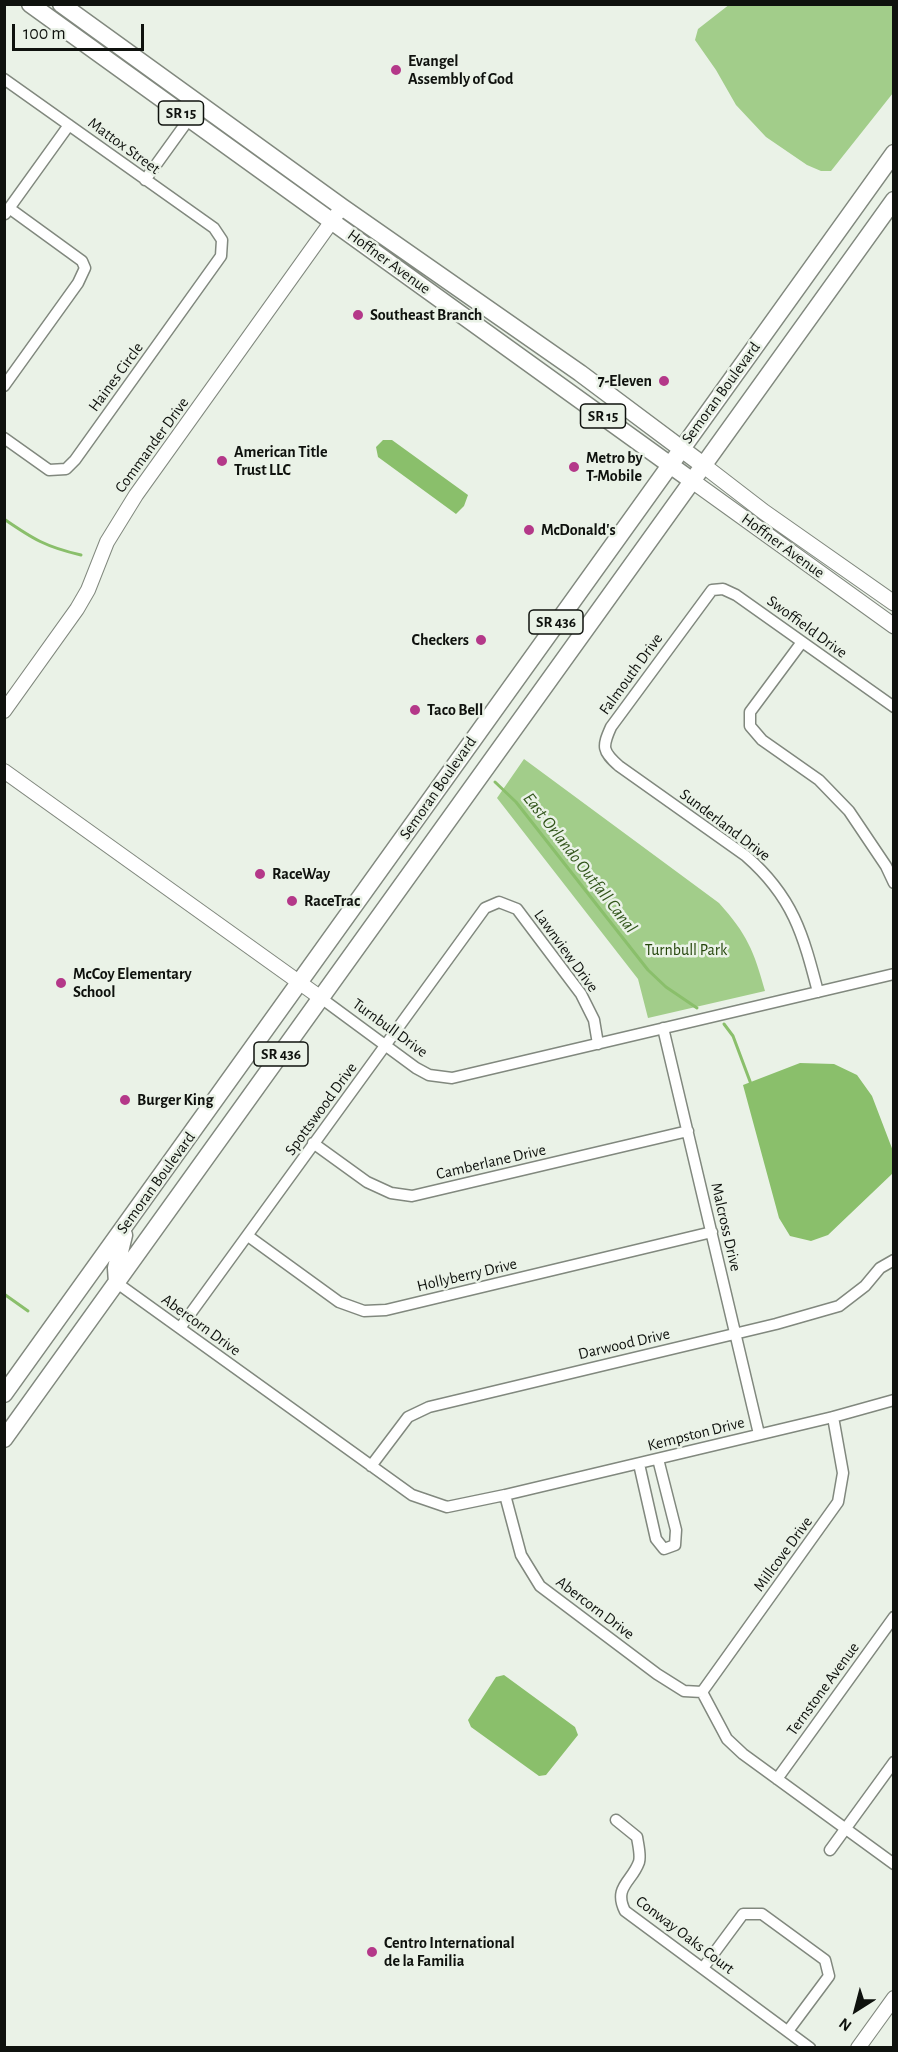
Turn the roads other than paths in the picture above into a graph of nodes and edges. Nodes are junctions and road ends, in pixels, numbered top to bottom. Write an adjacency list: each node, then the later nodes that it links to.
1 (30, 4): 4 (main road, Hoffner Avenue / SR 15)
2 (61, 4): 9 (main road, Hoffner Avenue / SR 15)
3 (4, 79): 5 (street, Mattox Street)
4 (189, 119): 7 (street); 12 (main road, Hoffner Avenue / SR 15)
5 (69, 125): 7 (street, Mattox Street); 10 (street)
6 (894, 153): 11 (main road, Semoran Boulevard / SR 436)
7 (146, 180): 13 (street, Mattox Street)
8 (894, 200): 14 (main road, Semoran Boulevard / SR 436)
9 (342, 207): 12 (street, Commander Drive); 17 (main road, Hoffner Avenue / SR 15)
10 (7, 211): 15 (street)
11 (850, 214): 14 (main road); 17 (main road, Semoran Boulevard / SR 436)
12 (333, 221): 18 (main road, Hoffner Avenue / SR 15); 26 (street, Commander Drive)
13 (222, 240): 16 (street, Haines Circle)
14 (846, 266): 19 (main road, Semoran Boulevard / SR 436)
15 (4, 386)
16 (4, 438)
17 (681, 448): 18 (main road, Semoran Boulevard / SR 436); 19 (main road, Hoffner Avenue / SR 15)
18 (670, 464): 20 (main road, Hoffner Avenue / SR 15); 27 (main road, Semoran Boulevard / SR 436)
19 (702, 465): 20 (main road, Semoran Boulevard / SR 436); 22 (main road, Hoffner Avenue / SR 15)
20 (692, 480): 23 (main road, Hoffner Avenue / SR 15); 30 (main road, Semoran Boulevard / SR 436)
21 (703, 601): 24 (street, Swoffield Drive); 28 (street, Falmouth Drive)
22 (894, 603)
23 (894, 626)
24 (802, 642): 25 (street, Swoffield Drive); 31 (street)
25 (894, 707)
26 (4, 711)
27 (487, 720): 30 (main road); 35 (main road, Semoran Boulevard / SR 436)
28 (619, 766): 36 (street, Sunderland Drive)
29 (4, 771): 35 (street, Turnbull Drive)
30 (480, 775): 37 (main road, Semoran Boulevard / SR 436)
31 (890, 864): 32 (street)
32 (894, 883)
33 (485, 908): 39 (street, Lawnview Drive); 40 (street, Spottswood Drive)
34 (894, 974): 36 (street, Turnbull Drive)
35 (299, 982): 37 (street, Turnbull Drive); 43 (main road, Semoran Boulevard / SR 436)
36 (818, 992): 38 (street, Turnbull Drive)
37 (321, 998): 40 (street, Turnbull Drive); 48 (main road, Semoran Boulevard / SR 436)
38 (663, 1028): 39 (street, Turnbull Drive); 41 (street, Malcross Drive)
39 (598, 1044): 40 (street, Turnbull Drive)
40 (385, 1046): 42 (street, Spottswood Drive)
41 (688, 1131): 42 (street, Camberlane Drive); 44 (street, Malcross Drive)
42 (314, 1143): 45 (street, Spottswood Drive)
43 (128, 1222): 47 (main road, Semoran Boulevard / SR 436); 48 (main road)
44 (712, 1233): 45 (street, Hollyberry Drive); 51 (street, Malcross Drive)
45 (248, 1236): 49 (street, Spottswood Drive)
46 (894, 1260): 51 (street, Darwood Drive)
47 (92, 1271): 50 (main road); 52 (main road, Semoran Boulevard / SR 436)
48 (117, 1283): 49 (street, Abercorn Drive); 50 (main road, Semoran Boulevard / SR 436)
49 (180, 1328): 59 (street, Abercorn Drive)
50 (83, 1330): 56 (main road, Semoran Boulevard / SR 436)
51 (736, 1333): 55 (street, Malcross Drive); 59 (street, Darwood Drive)
52 (4, 1394)
53 (894, 1400): 54 (street, Kempston Drive)
54 (833, 1418): 55 (street, Kempston Drive); 62 (street, Millcove Drive)
55 (759, 1434): 57 (street, Kempston Drive)
56 (4, 1439)
57 (658, 1459): 58 (street, Kempston Drive); 58 (street)
58 (639, 1464): 60 (street, Kempston Drive)
59 (371, 1466): 60 (street, Abercorn Drive)
60 (505, 1495): 62 (street, Abercorn Drive)
61 (894, 1617): 64 (street, Ternstone Avenue)
62 (702, 1692): 64 (street)
63 (894, 1762): 66 (street)
64 (777, 1779): 66 (street)
65 (616, 1820): 69 (street, Conway Oaks Court)
66 (845, 1830): 67 (street); 68 (street)
67 (830, 1850)
68 (892, 1864)
69 (703, 1968): 71 (street, Conway Oaks Court); 71 (street)
70 (894, 1998): 73 (street)
71 (788, 2031): 72 (street, Conway Oaks Court)
72 (810, 2048)
73 (858, 2048)

